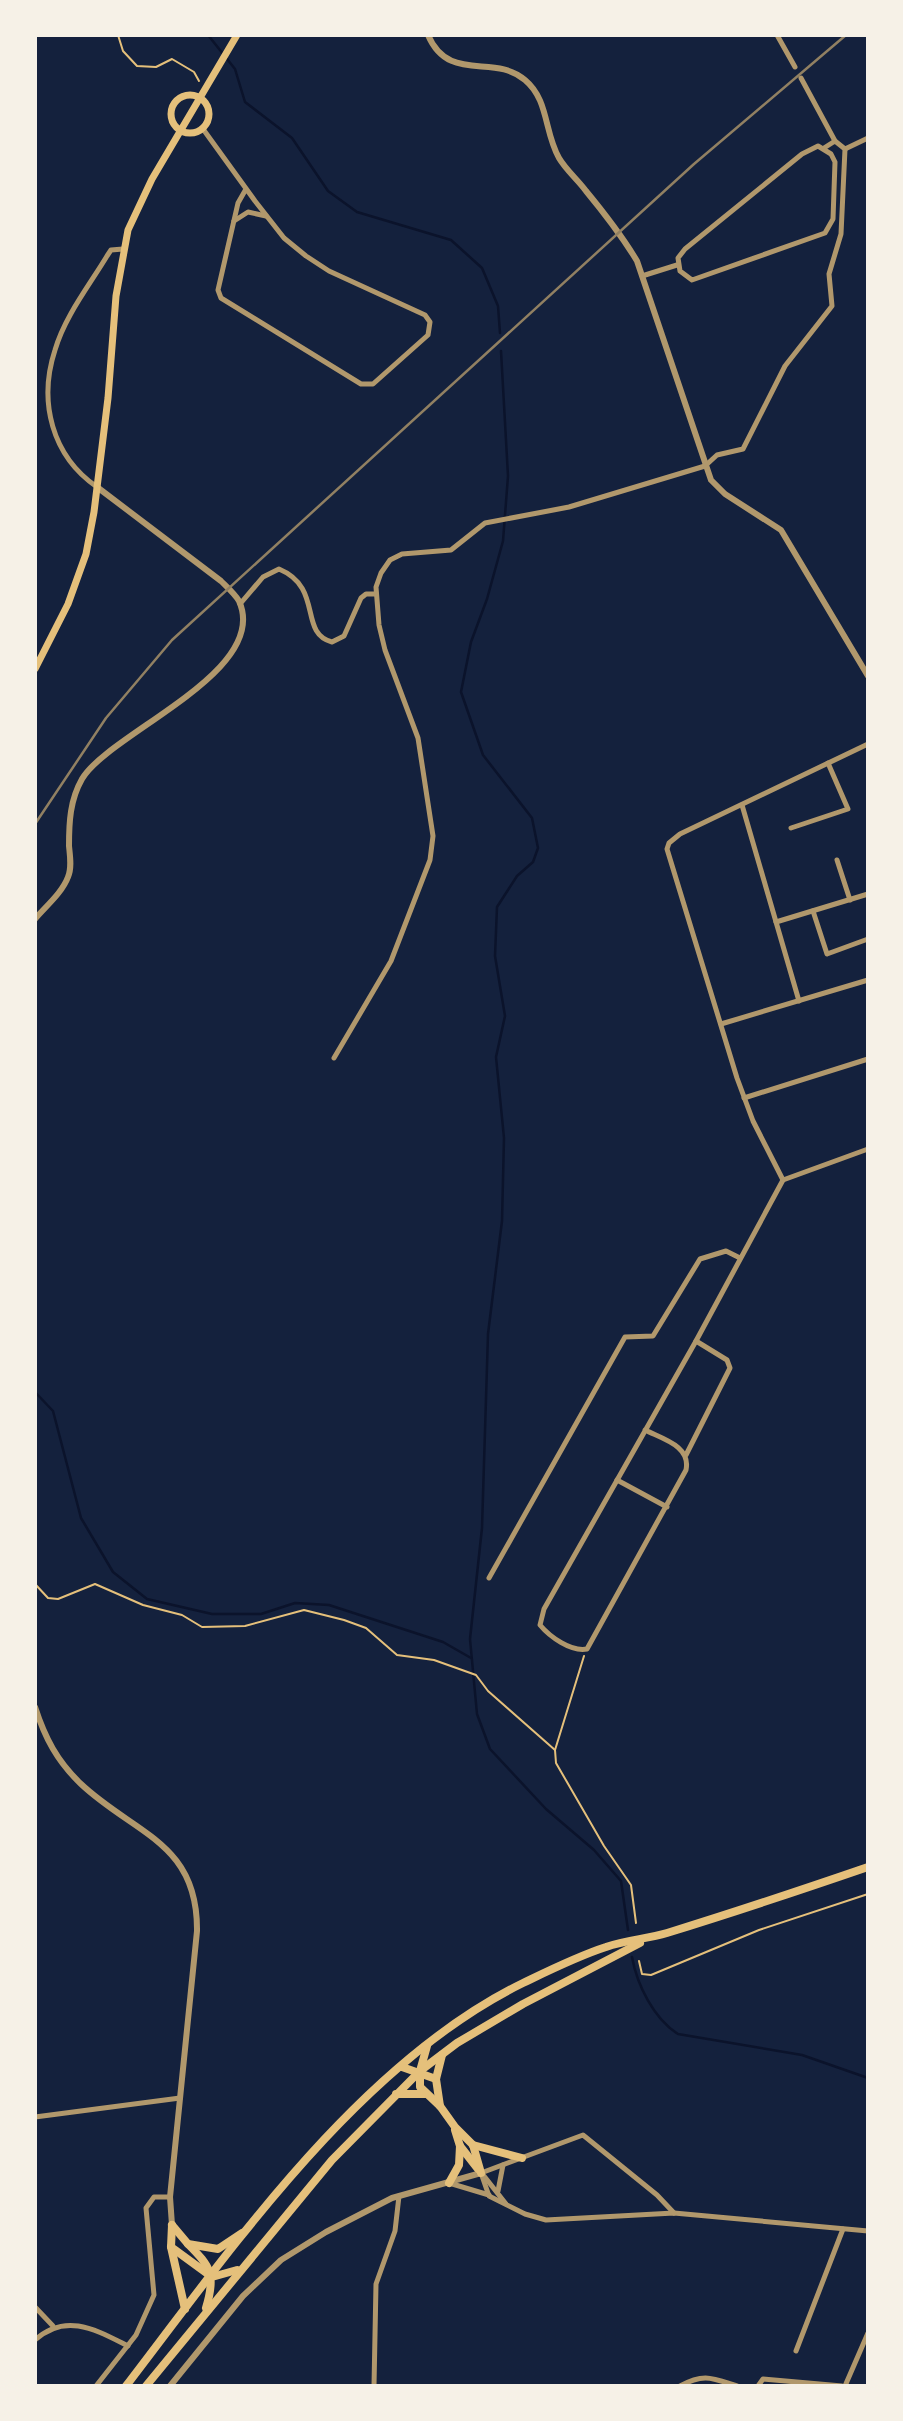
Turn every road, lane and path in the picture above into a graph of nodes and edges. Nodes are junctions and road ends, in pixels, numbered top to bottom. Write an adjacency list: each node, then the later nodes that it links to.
1 (118, 35): 7 (path)
2 (237, 35): 7 (main road)
3 (428, 35): 20 (street)
4 (777, 35): 5 (street)
5 (795, 67)
6 (801, 78): 12 (street)
7 (206, 87): 8 (main road)
8 (201, 97): 9 (main road); 10 (main road); 10 (main road)
9 (203, 129): 10 (main road); 15 (street)
10 (181, 131): 18 (main road)
11 (868, 138): 14 (street)
12 (835, 141): 13 (street); 14 (street)
13 (824, 148): 19 (street); 19 (street)
14 (845, 149): 21 (street)
15 (246, 189): 16 (street); 17 (street)
16 (267, 216): 17 (street); 17 (street)
17 (234, 220)
18 (123, 249): 22 (main road); 22 (street)
19 (677, 265): 20 (street)
20 (642, 276): 21 (street)
21 (705, 466): 23 (street); 26 (street)
22 (97, 487): 24 (street); 25 (main road)
23 (376, 594): 24 (street); 41 (street)
24 (239, 602): 35 (street)
25 (35, 669)
26 (868, 676)
27 (868, 744): 28 (street)
28 (828, 763): 29 (street); 30 (street)
29 (742, 805): 36 (street); 40 (street)
30 (791, 828)
31 (836, 860): 33 (street)
32 (868, 894): 33 (street)
33 (850, 900): 34 (street)
34 (813, 911): 36 (street); 37 (street)
35 (35, 919)
36 (776, 922): 39 (street)
37 (868, 939)
38 (868, 980): 39 (street)
39 (799, 1001): 40 (street)
40 (721, 1024): 43 (street)
41 (334, 1058)
42 (868, 1059): 43 (street)
43 (744, 1098): 45 (street)
44 (868, 1149): 45 (street)
45 (783, 1180): 46 (street)
46 (740, 1258): 47 (street); 52 (street)
47 (695, 1341): 48 (street); 49 (street)
48 (645, 1430): 49 (street); 50 (street)
49 (686, 1454): 51 (street)
50 (617, 1480): 51 (street); 54 (street)
51 (667, 1507): 54 (street)
52 (489, 1578)
53 (35, 1584): 56 (path)
54 (587, 1649): 56 (path)
55 (35, 1707): 69 (street)
56 (555, 1750): 59 (path)
57 (868, 1867): 60 (main road)
58 (868, 1894): 61 (path)
59 (636, 1923)
60 (648, 1939): 62 (main road); 63 (main road)
61 (639, 1961)
62 (427, 2046): 64 (main road); 65 (main road)
63 (442, 2056): 65 (main road); 66 (main road)
64 (402, 2067): 65 (main road); 86 (main road)
65 (420, 2071): 66 (main road); 67 (main road); 68 (main road)
66 (436, 2079): 70 (main road)
67 (396, 2094): 68 (main road); 91 (main road)
68 (425, 2094): 70 (main road)
69 (180, 2098): 71 (street); 82 (street)
70 (440, 2106): 72 (main road)
71 (35, 2117)
72 (454, 2127): 73 (main road); 74 (main road)
73 (473, 2145): 75 (main road); 77 (main road)
74 (460, 2146): 77 (main road); 78 (main road)
75 (522, 2158): 76 (street); 84 (street)
76 (503, 2165): 77 (street); 79 (street)
77 (481, 2173): 78 (street); 79 (street); 80 (street)
78 (449, 2183): 80 (street); 81 (street)
79 (498, 2191): 83 (street)
80 (489, 2195): 83 (street)
81 (399, 2196): 104 (street); 105 (street)
82 (170, 2197): 85 (street); 99 (street)
83 (508, 2206): 84 (street)
84 (674, 2213): 87 (street)
85 (172, 2225): 89 (main road); 90 (main road)
86 (248, 2229): 89 (main road); 92 (main road)
87 (844, 2229): 88 (street); 100 (street)
88 (868, 2231)
89 (188, 2244): 92 (main road)
90 (171, 2247): 92 (main road); 94 (main road)
91 (241, 2269): 92 (main road); 95 (main road)
92 (212, 2277): 94 (main road); 95 (main road)
93 (35, 2307): 96 (street)
94 (185, 2309): 102 (main road)
95 (204, 2314): 103 (main road)
96 (53, 2326): 98 (street); 99 (street)
97 (868, 2333): 109 (street)
98 (35, 2340)
99 (128, 2346): 101 (street)
100 (796, 2351)
101 (96, 2386)
102 (126, 2386)
103 (146, 2386)
104 (170, 2386)
105 (374, 2386)
106 (680, 2386): 107 (street)
107 (737, 2386)
108 (758, 2386): 109 (street)
109 (843, 2386)

